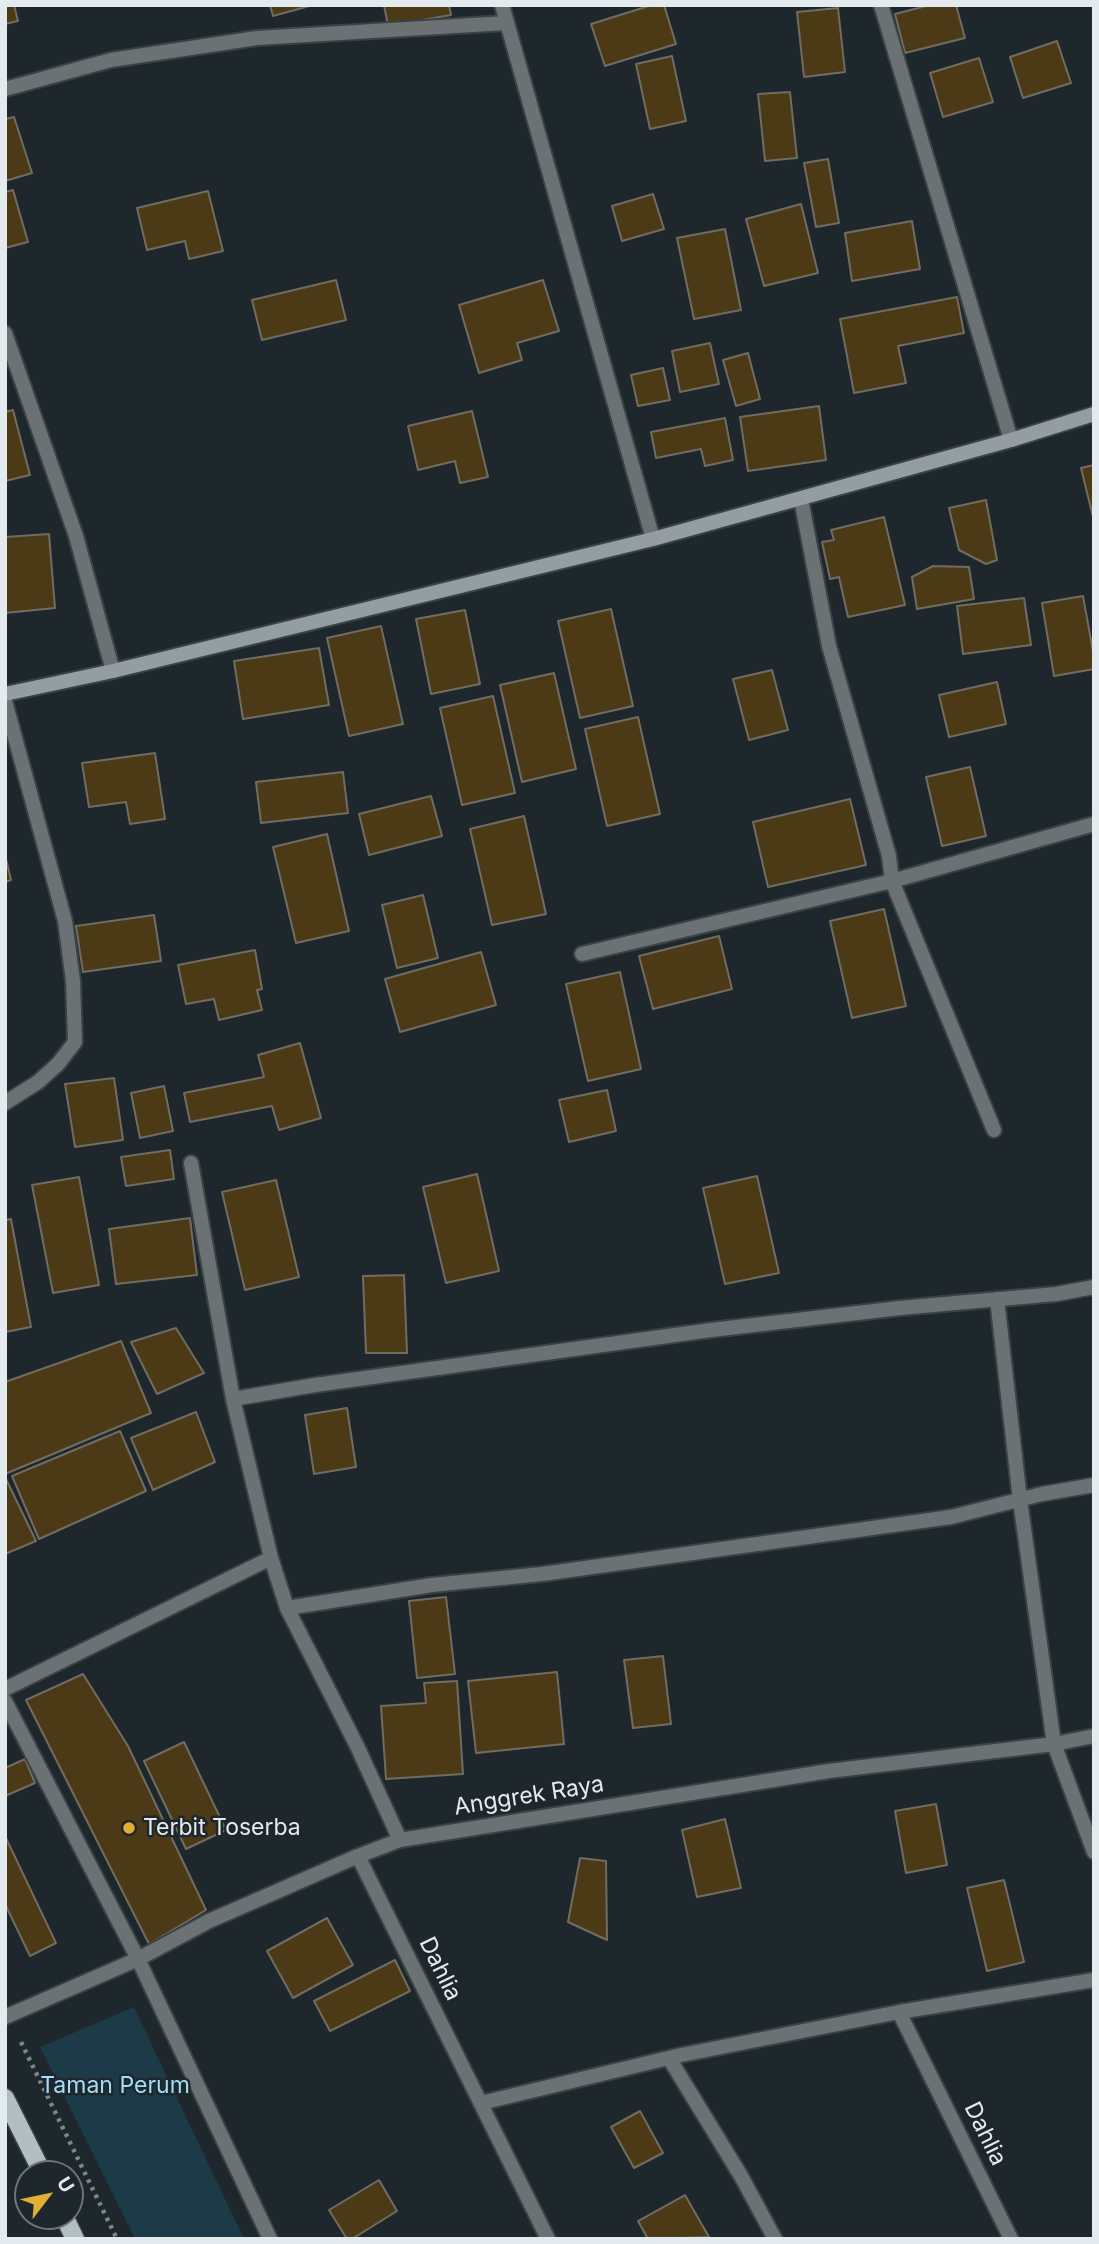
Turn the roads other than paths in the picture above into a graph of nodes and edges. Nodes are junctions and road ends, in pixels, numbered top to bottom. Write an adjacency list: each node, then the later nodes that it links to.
1 (502, 5): 3 (street)
2 (881, 5): 7 (street)
3 (506, 23): 4 (street); 9 (street)
4 (5, 89)
5 (5, 333): 10 (street)
6 (1094, 414): 7 (street)
7 (1010, 440): 8 (street)
8 (801, 499): 9 (street); 14 (street)
9 (653, 539): 10 (street)
10 (113, 670): 11 (street)
11 (5, 694)
12 (5, 701): 16 (street)
13 (1094, 824): 14 (street)
14 (892, 881): 15 (street); 17 (street)
15 (582, 954)
16 (5, 1103)
17 (994, 1130)
18 (191, 1163): 21 (street)
19 (1094, 1287): 20 (street)
20 (997, 1299): 21 (street); 23 (street)
21 (233, 1399): 24 (street)
22 (1094, 1485): 23 (street)
23 (1020, 1500): 25 (street); 29 (street)
24 (271, 1558): 25 (street); 26 (street)
25 (287, 1608): 30 (street)
26 (5, 1689)
27 (5, 1701): 33 (street)
28 (1094, 1736): 29 (street, Anggrek Raya)
29 (1054, 1744): 30 (street, Anggrek Raya); 31 (street)
30 (400, 1840): 32 (street, Anggrek Raya)
31 (1094, 1852)
32 (358, 1856): 33 (street, Anggrek Raya); 39 (street, Dahlia)
33 (138, 1959): 36 (street, Anggrek Raya); 41 (street)
34 (1094, 1980): 35 (street)
35 (899, 2012): 37 (street); 44 (street, Dahlia)
36 (7, 2016)
37 (669, 2057): 39 (street); 43 (street)
38 (5, 2098): 40 (main road)
39 (481, 2103): 42 (street, Dahlia)
40 (36, 2160)
41 (270, 2239)
42 (548, 2239)
43 (775, 2239)
44 (1011, 2239)

